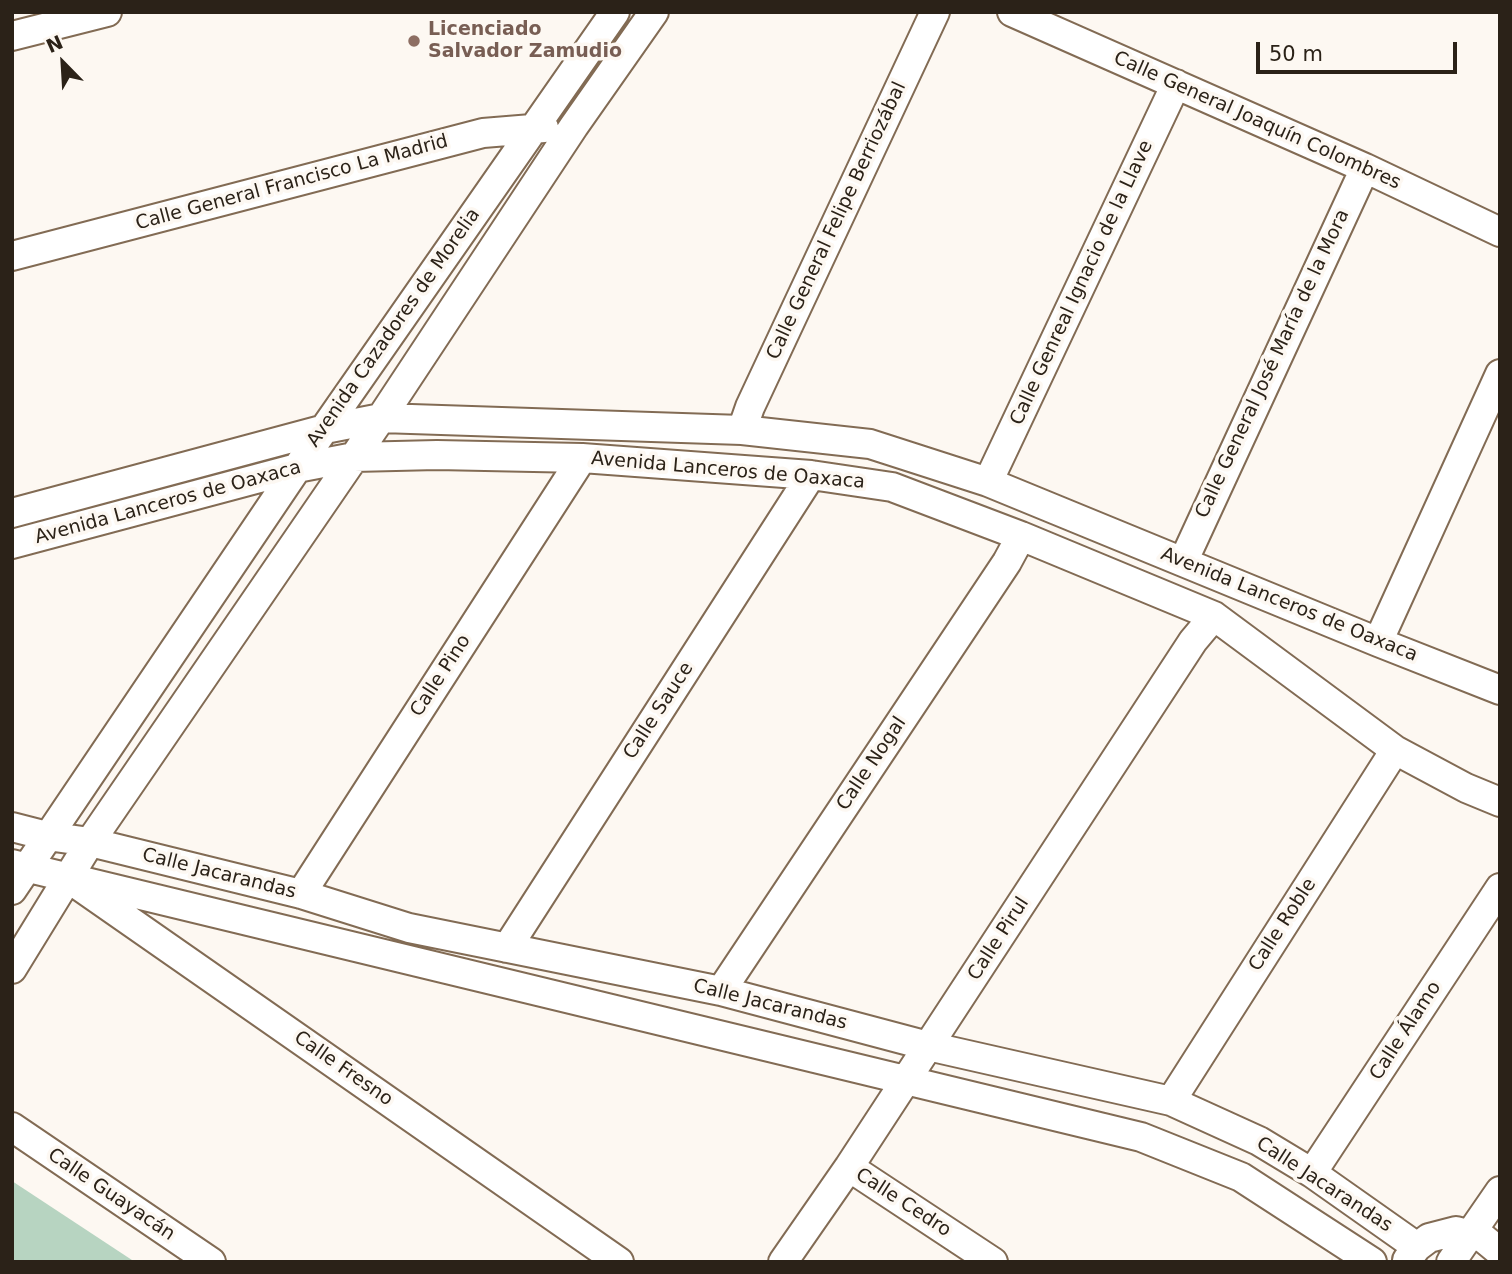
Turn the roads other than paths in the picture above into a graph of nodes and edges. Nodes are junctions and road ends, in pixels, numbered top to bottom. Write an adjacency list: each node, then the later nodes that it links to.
1 (107, 12): 6 (street)
2 (615, 12): 9 (street, Avenida Cazadores de Morelia)
3 (654, 12): 8 (street, Avenida Cazadores de Morelia)
4 (936, 12): 16 (street, Calle General Felipe Berriozábal)
5 (1012, 12): 7 (street, Calle General Joaquín Colombres)
6 (12, 36)
7 (1176, 84): 10 (street, Calle General Joaquín Colombres); 21 (street, Calle Genreal Ignacio de la Llave)
8 (574, 126): 9 (street, Calle General Francisco La Madrid); 14 (street, Avenida Cazadores de Morelia)
9 (533, 128): 12 (street, Calle General Francisco La Madrid); 15 (street, Avenida Cazadores de Morelia)
10 (1365, 167): 11 (street, Calle General Joaquín Colombres); 25 (street, Calle General José María de la Mora)
11 (1500, 232)
12 (12, 256)
13 (1500, 374): 27 (street)
14 (381, 418): 15 (street, Avenida Lanceros de Oaxaca); 16 (street, Avenida Lanceros de Oaxaca); 17 (street, Avenida Cazadores de Morelia)
15 (325, 429): 19 (street, Avenida Cazadores de Morelia); 22 (street, Avenida Lanceros de Oaxaca)
16 (742, 430): 21 (street, Avenida Lanceros de Oaxaca)
17 (354, 457): 18 (street, Avenida Lanceros de Oaxaca); 19 (street, Avenida Lanceros de Oaxaca); 33 (street, Avenida Cazadores de Morelia)
18 (582, 458): 20 (street, Avenida Lanceros de Oaxaca); 37 (street, Calle Pino)
19 (297, 468): 24 (street, Avenida Lanceros de Oaxaca); 32 (street, Avenida Cazadores de Morelia)
20 (811, 475): 23 (street, Avenida Lanceros de Oaxaca); 39 (street, Calle Sauce)
21 (988, 482): 25 (street, Avenida Lanceros de Oaxaca)
22 (12, 513)
23 (1021, 536): 26 (street, Avenida Lanceros de Oaxaca); 43 (street, Calle Nogal)
24 (12, 544)
25 (1183, 562): 27 (street, Avenida Lanceros de Oaxaca)
26 (1214, 617): 29 (street, Avenida Lanceros de Oaxaca); 45 (street, Calle Pirul)
27 (1378, 642): 28 (street, Avenida Lanceros de Oaxaca)
28 (1500, 690)
29 (1395, 750): 30 (street, Avenida Lanceros de Oaxaca); 47 (street, Calle Roble)
30 (1500, 802)
31 (12, 827): 32 (street, Calle Jacarandas)
32 (47, 836): 33 (street, Calle Jacarandas); 34 (street, Avenida Cazadores de Morelia)
33 (90, 842): 35 (street, Avenida Cazadores de Morelia); 37 (street, Calle Jacarandas)
34 (17, 874): 35 (street, Calle Jacarandas)
35 (67, 877): 40 (street, Calle Jacarandas); 41 (street, Avenida Cazadores de Morelia); 58 (street, Calle Fresno)
36 (1500, 888): 51 (street, Calle Álamo)
37 (301, 894): 38 (street, Calle Jacarandas)
38 (409, 928): 39 (street, Calle Jacarandas); 40 (street)
39 (507, 948): 42 (street, Calle Jacarandas)
40 (396, 957): 44 (street, Calle Jacarandas)
41 (12, 969)
42 (611, 970): 43 (street, Calle Jacarandas); 44 (street)
43 (721, 990): 45 (street, Calle Jacarandas)
44 (598, 1005): 46 (street, Calle Jacarandas)
45 (928, 1046): 46 (street, Calle Pirul); 47 (street, Calle Jacarandas)
46 (905, 1081): 50 (street, Calle Pirul); 52 (street, Calle Jacarandas)
47 (1171, 1101): 49 (street, Calle Jacarandas)
48 (12, 1127): 57 (street, Calle Guayacán)
49 (1259, 1141): 51 (street, Calle Jacarandas); 52 (street)
50 (849, 1167): 59 (street, Calle Pirul); 60 (street, Calle Cedro)
51 (1311, 1173): 56 (street, Calle Jacarandas)
52 (1241, 1177): 61 (street, Calle Jacarandas)
53 (1500, 1191): 54 (street)
54 (1470, 1233): 55 (street); 56 (street); 62 (street)
55 (1500, 1252)
56 (1412, 1254)
57 (211, 1262)
58 (619, 1262)
59 (783, 1262)
60 (993, 1262)
61 (1372, 1262)
62 (1451, 1262)

